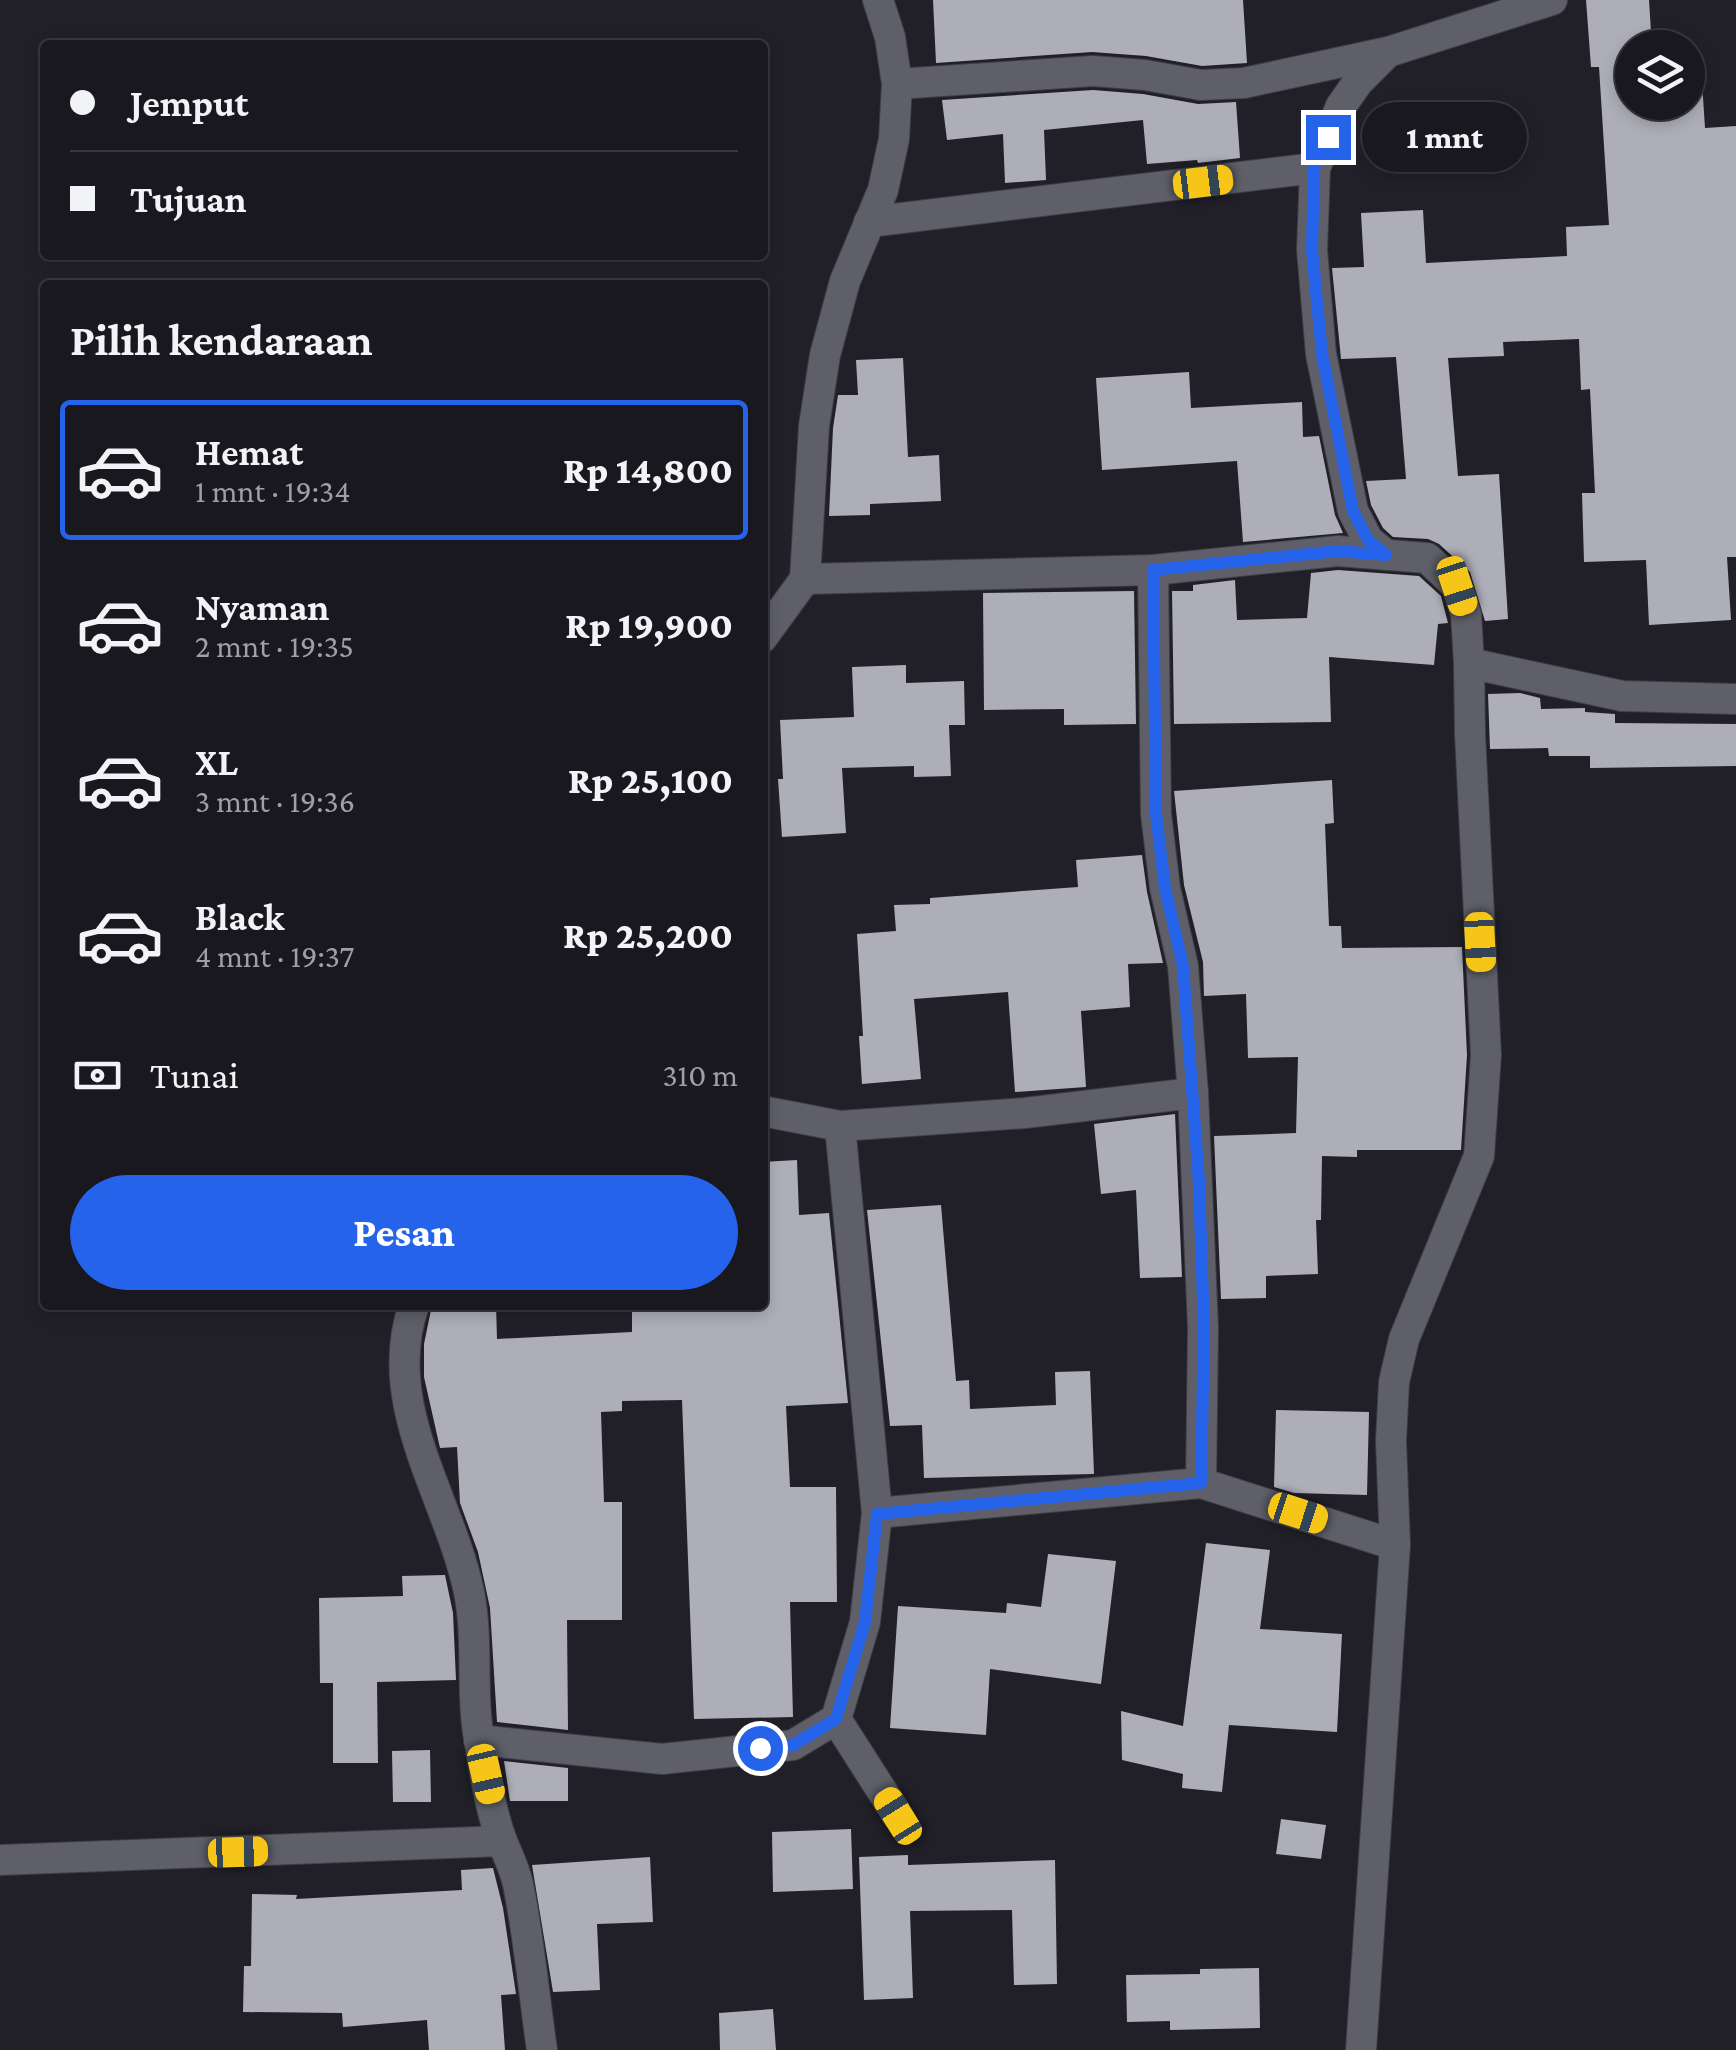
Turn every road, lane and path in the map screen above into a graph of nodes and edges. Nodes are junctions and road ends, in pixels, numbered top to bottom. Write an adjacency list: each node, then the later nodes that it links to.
1 (878, 0): 4 (street)
2 (1552, 0): 3 (street)
3 (1388, 52): 4 (street); 5 (street)
4 (897, 84): 6 (street)
5 (1314, 168): 6 (street); 7 (street)
6 (869, 222): 9 (street)
7 (1386, 555): 8 (street); 11 (street)
8 (1153, 570): 9 (street); 13 (street)
9 (805, 579): 10 (street)
10 (768, 630)
11 (1470, 663): 12 (street); 19 (street)
12 (1736, 698)
13 (1193, 1094): 15 (street); 17 (street)
14 (768, 1112): 15 (street)
15 (840, 1126): 18 (street)
16 (413, 1310): 21 (street)
17 (1201, 1483): 18 (street); 19 (street)
18 (877, 1514): 20 (street)
19 (1395, 1545): 26 (street)
20 (836, 1719): 21 (street); 22 (street)
21 (479, 1740): 23 (street)
22 (898, 1816)
23 (502, 1841): 24 (street); 25 (street)
24 (0, 1860)
25 (542, 2050)
26 (1360, 2050)

